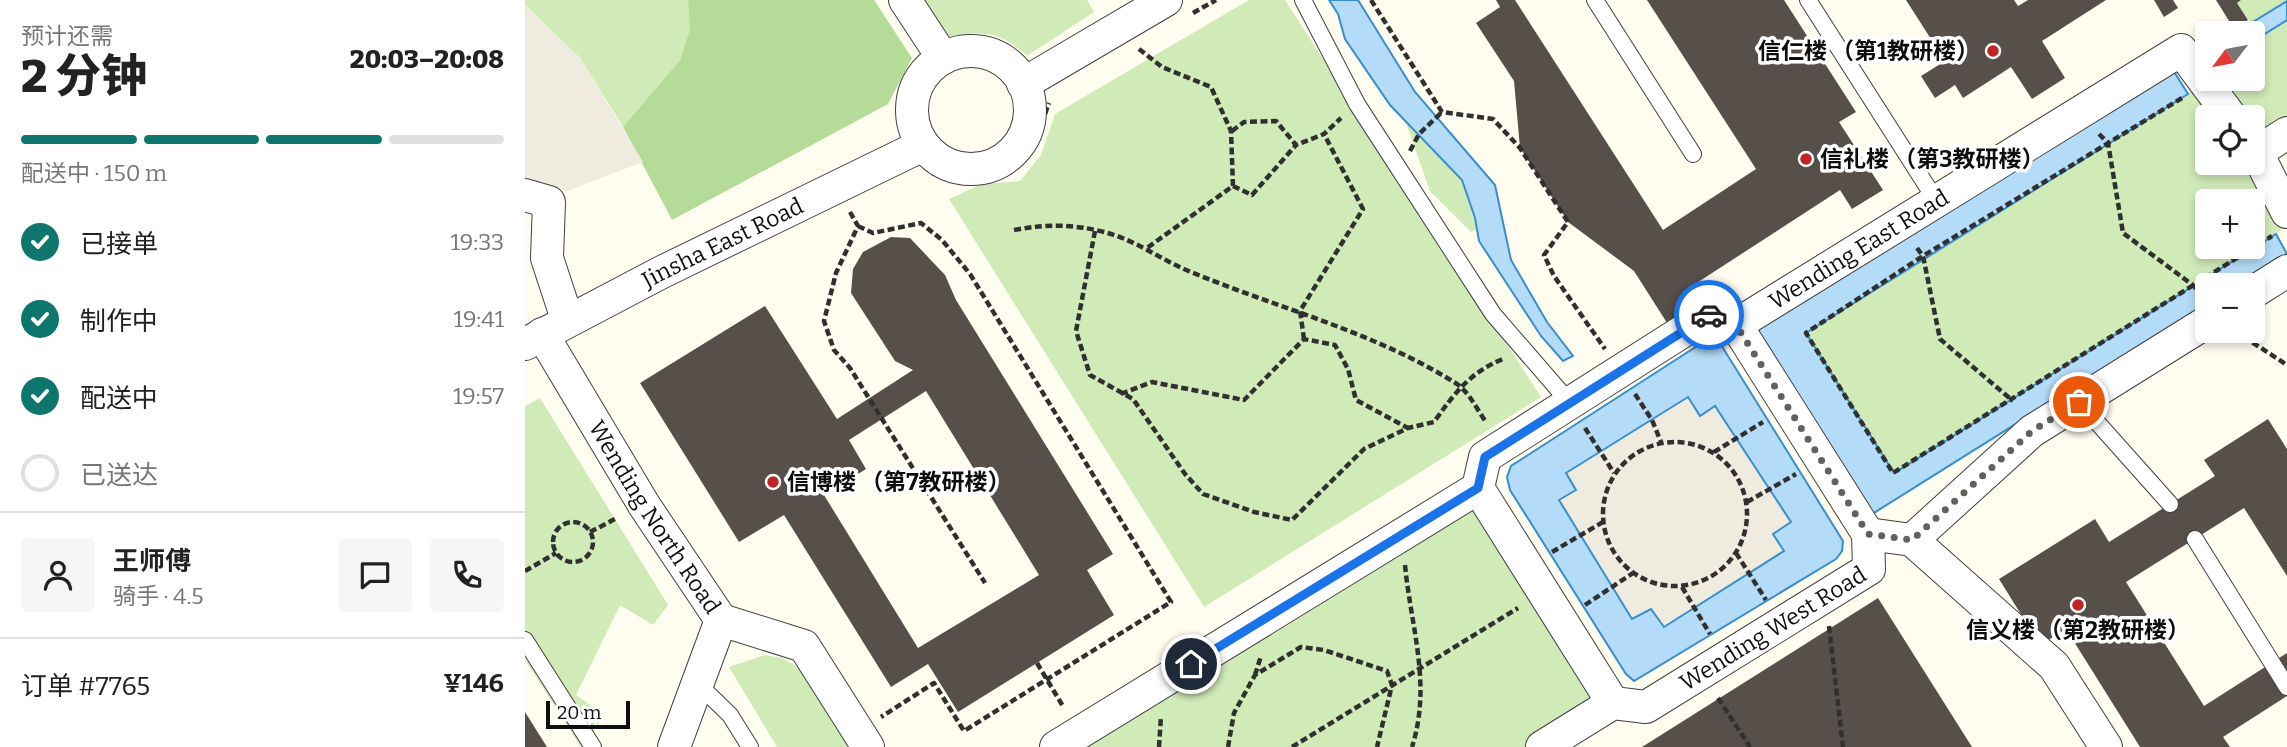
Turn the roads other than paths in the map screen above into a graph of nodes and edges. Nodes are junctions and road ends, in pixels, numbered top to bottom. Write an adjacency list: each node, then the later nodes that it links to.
1 (905, 0): 6 (street)
2 (1166, 0): 7 (street)
3 (1303, 0): 23 (lane)
4 (1595, 0): 12 (lane)
5 (1808, 0): 15 (lane)
6 (943, 58): 7 (street); 11 (street)
7 (1023, 84): 11 (street)
8 (2221, 105): 15 (street, Wending East Road)
9 (2287, 133): 10 (street)
10 (2265, 143)
11 (923, 145): 21 (street, Jinsha East Road)
12 (1693, 154)
13 (2265, 173): 16 (street)
14 (525, 195): 21 (street, Wending North Road)
15 (1937, 202): 19 (street, Wending East Road)
16 (2282, 223)
17 (2287, 271): 18 (street)
18 (2265, 285)
19 (1736, 325): 23 (street); 26 (street)
20 (2195, 330): 22 (street)
21 (545, 333): 29 (street, Wending North Road)
22 (2079, 402): 25 (lane); 28 (street)
23 (1574, 410): 24 (street)
24 (1478, 488): 33 (street); 35 (street)
25 (2170, 504)
26 (1868, 534): 28 (street, Wending West Road); 33 (street, Wending West Road)
27 (2195, 538): 32 (lane)
28 (1912, 540): 40 (street)
29 (721, 620): 31 (street, Wending North Road); 34 (street)
30 (525, 640): 36 (lane)
31 (698, 684): 37 (street, Wending North Road); 38 (lane)
32 (2287, 687)
33 (1613, 703): 39 (street)
34 (863, 739)
35 (1067, 740)
36 (593, 747)
37 (674, 747)
38 (750, 747)
39 (1542, 747)
40 (2106, 747)

